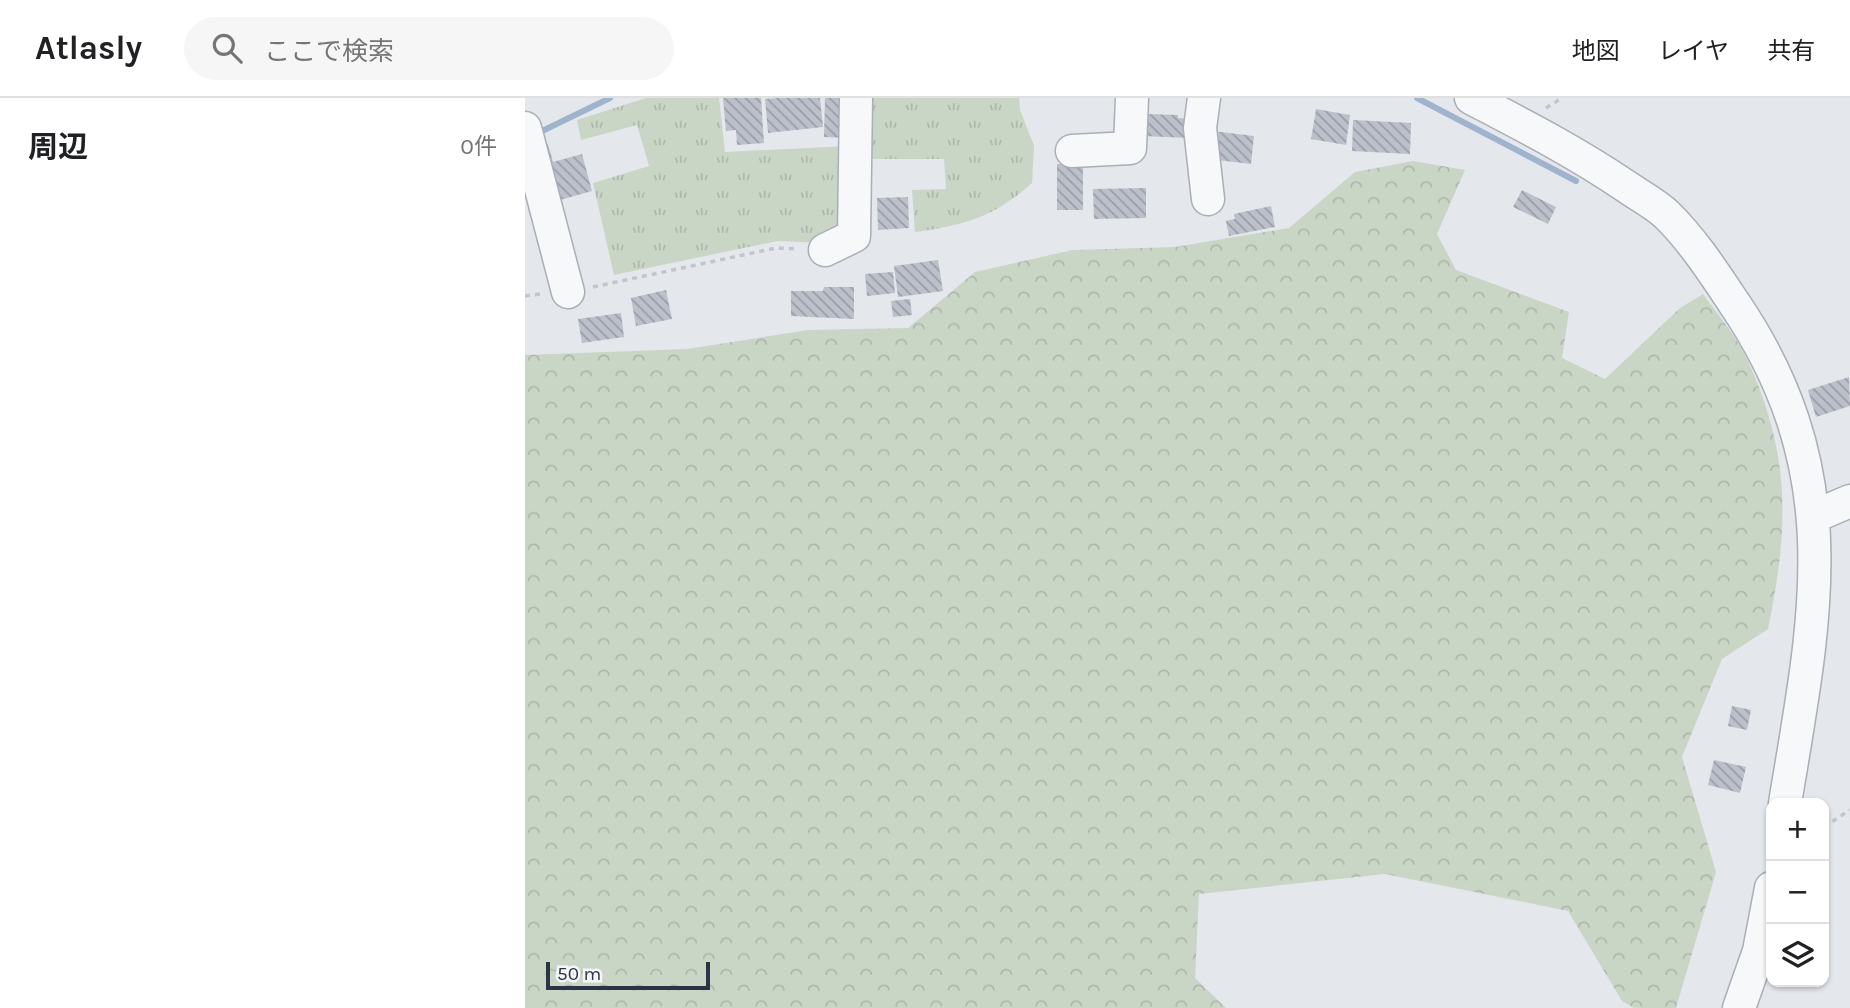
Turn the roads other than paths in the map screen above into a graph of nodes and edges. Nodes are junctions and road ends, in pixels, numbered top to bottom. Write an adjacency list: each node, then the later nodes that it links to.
1 (856, 98): 8 (street)
2 (1132, 98): 6 (street)
3 (1204, 98): 7 (street)
4 (1471, 98): 11 (street)
5 (525, 128): 9 (street)
6 (1072, 151)
7 (1208, 199)
8 (825, 250)
9 (568, 292)
10 (1850, 501): 11 (street)
11 (1815, 516): 12 (street)
12 (1786, 798)
13 (1766, 914): 14 (street)
14 (1739, 1008)

